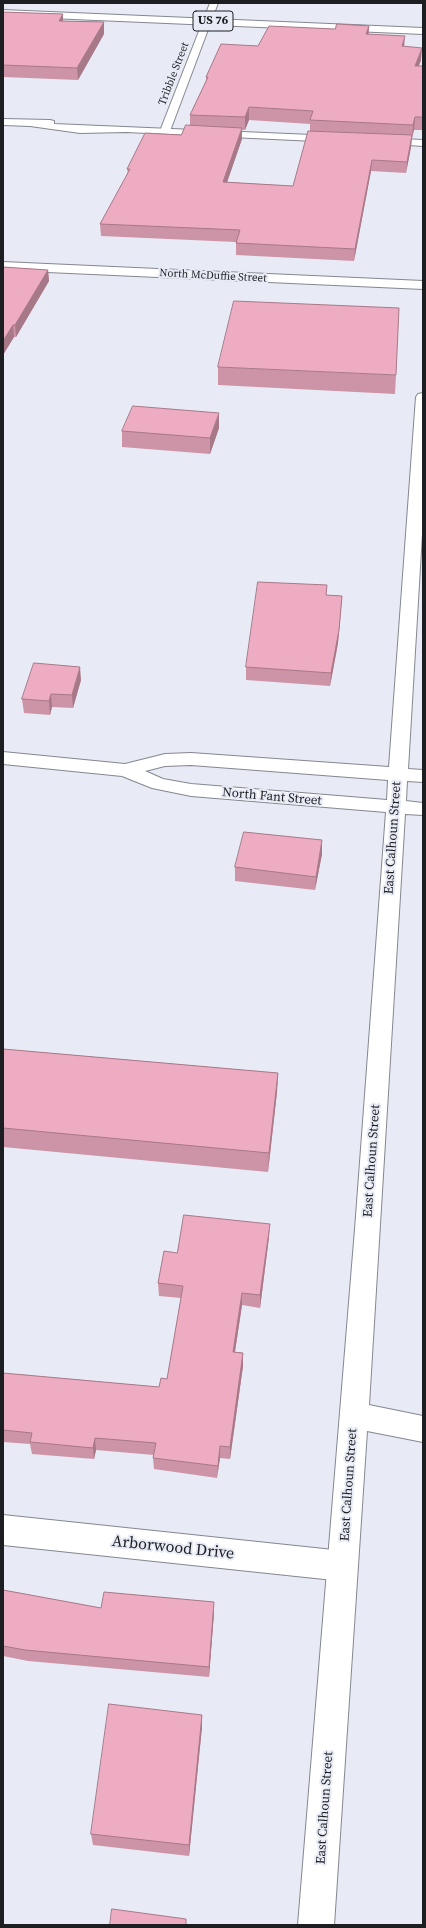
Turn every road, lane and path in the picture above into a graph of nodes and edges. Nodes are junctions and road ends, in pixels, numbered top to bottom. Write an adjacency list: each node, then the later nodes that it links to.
1 (214, 3): 3 (street, Tribble Street)
2 (3, 13): 3 (street, US 76)
3 (206, 21): 4 (street, US 76); 6 (street, Tribble Street)
4 (423, 31)
5 (3, 122): 6 (street)
6 (165, 131): 7 (street)
7 (345, 139)
8 (368, 140): 9 (street)
9 (423, 143)
10 (3, 266): 11 (street, North McDuffie Street)
11 (423, 285)
12 (423, 398): 15 (street, East Calhoun Street)
13 (3, 758): 14 (street, North Fant Street)
14 (125, 770): 15 (street, North Fant Street); 17 (street, North Fant Street)
15 (398, 775): 16 (street, North Fant Street); 17 (street, East Calhoun Street)
16 (423, 776)
17 (396, 807): 18 (street, North Fant Street); 19 (street, East Calhoun Street)
18 (423, 809)
19 (354, 1416): 20 (street); 22 (street, East Calhoun Street)
20 (423, 1430)
21 (3, 1530): 22 (street, Arborwood Drive)
22 (342, 1566): 23 (street, East Calhoun Street)
23 (316, 1925)

